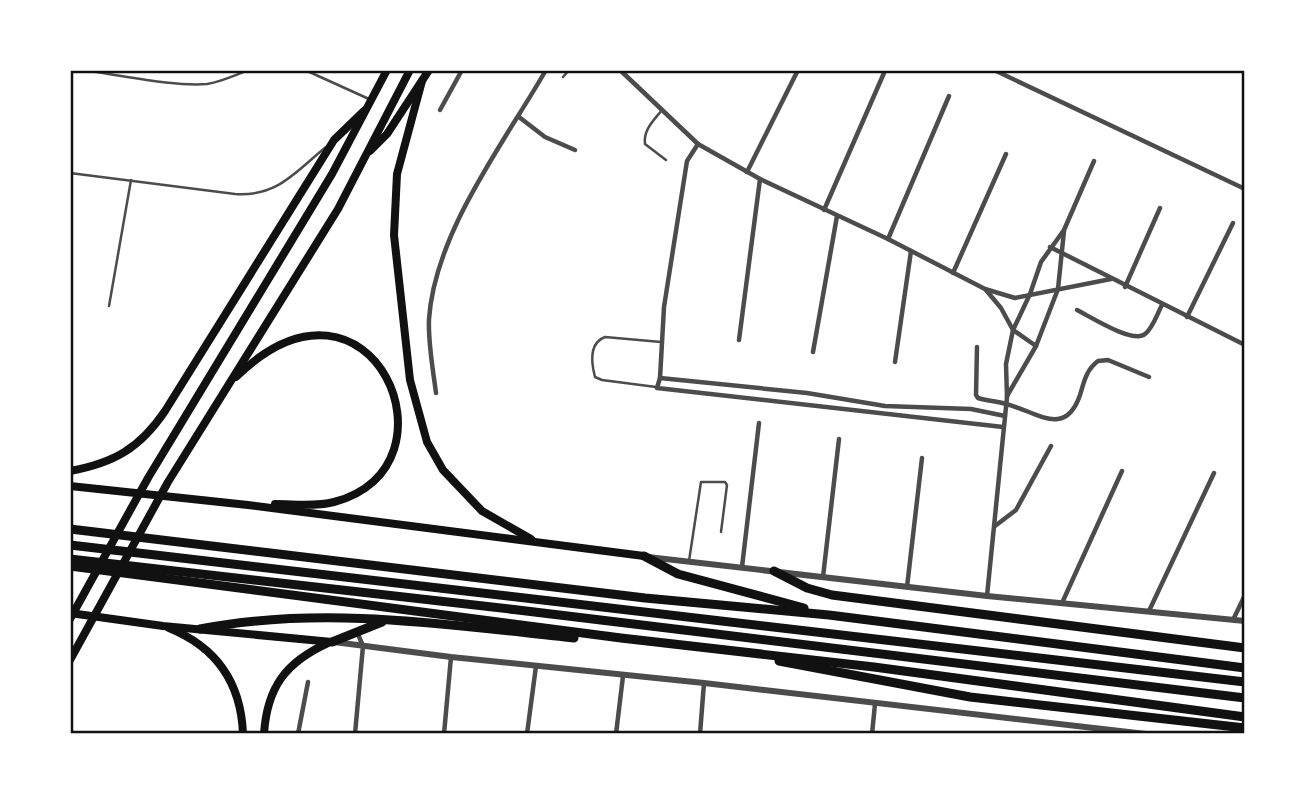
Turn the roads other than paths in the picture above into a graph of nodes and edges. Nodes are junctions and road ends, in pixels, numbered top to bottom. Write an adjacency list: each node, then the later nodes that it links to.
1 (81, 70): 2 (lane)
2 (249, 70)
3 (305, 70): 17 (lane)
4 (387, 70): 17 (main road)
5 (410, 70): 26 (main road)
6 (429, 70): 15 (main road)
7 (462, 70): 19 (street)
8 (547, 70): 21 (street)
9 (569, 70): 14 (lane)
10 (620, 70): 20 (street)
11 (798, 70): 29 (street)
12 (994, 70): 33 (street)
13 (884, 73): 35 (street)
14 (563, 77)
15 (422, 81): 26 (main road); 82 (main road)
16 (949, 96): 39 (street)
17 (372, 101): 18 (main road)
18 (367, 109): 22 (main road); 98 (main road)
19 (439, 110)
20 (662, 110): 23 (street); 27 (lane)
21 (519, 117): 24 (street); 65 (street)
22 (334, 140): 32 (lane); 74 (main road)
23 (698, 144): 29 (street); 55 (street)
24 (575, 150)
25 (1006, 154): 43 (street)
26 (363, 158): 63 (main road)
27 (666, 160)
28 (1094, 161): 38 (street)
29 (747, 172): 31 (street)
30 (70, 173): 32 (lane)
31 (760, 179): 35 (street); 54 (street)
32 (131, 180): 50 (lane)
33 (1245, 189)
34 (1160, 208): 45 (street)
35 (824, 210): 36 (street)
36 (837, 216): 39 (street); 59 (street)
37 (1233, 223): 52 (street)
38 (1064, 230): 40 (street); 42 (street)
39 (888, 239): 41 (street)
40 (1050, 247): 42 (street); 48 (street)
41 (911, 251): 43 (street); 60 (street)
42 (1062, 252): 44 (street); 47 (street)
43 (953, 273): 46 (street)
44 (1111, 279): 45 (street); 47 (street)
45 (1125, 287): 49 (street)
46 (985, 289): 48 (street); 53 (street)
47 (1058, 289): 48 (street); 58 (street)
48 (1030, 294): 53 (street)
49 (1162, 305): 51 (street); 52 (street)
50 (109, 306)
51 (1077, 310)
52 (1187, 317): 56 (street)
53 (1013, 330): 58 (street); 66 (street)
54 (739, 340)
55 (661, 342): 62 (street); 64 (lane)
56 (1245, 345)
57 (977, 346): 67 (street)
58 (1036, 346): 66 (street)
59 (813, 352)
60 (895, 362)
61 (1149, 377): 67 (street)
62 (660, 378): 64 (street); 68 (street)
63 (227, 387): 78 (main road); 111 (main road)
64 (657, 387): 70 (street)
65 (436, 393)
66 (1007, 397): 67 (street)
67 (1006, 404): 68 (street)
68 (1004, 416): 70 (street)
69 (759, 423): 88 (street)
70 (1003, 427): 79 (street)
71 (839, 439): 90 (street)
72 (1051, 446): 79 (street)
73 (922, 458): 91 (street)
74 (70, 471)
75 (1122, 471): 94 (street)
76 (1213, 473): 95 (street)
77 (70, 486): 78 (main road)
78 (248, 505): 82 (main road)
79 (995, 526): 93 (street)
80 (70, 529): 97 (highway)
81 (721, 532): 86 (lane)
82 (536, 542): 84 (main road)
83 (70, 545): 116 (highway)
84 (644, 556): 86 (street); 97 (highway)
85 (70, 559): 118 (highway)
86 (690, 561): 88 (street)
87 (70, 566): 105 (highway)
88 (742, 568): 89 (street)
89 (774, 571): 90 (street); 109 (highway)
90 (823, 578): 91 (street)
91 (907, 587): 93 (street)
92 (1245, 595): 99 (street)
93 (987, 596): 94 (street)
94 (1062, 603): 95 (street)
95 (1149, 611): 99 (street)
96 (70, 613): 102 (main road)
97 (829, 615): 113 (highway)
98 (70, 619)
99 (1233, 620): 101 (street)
100 (385, 621): 103 (highway); 104 (highway); 105 (highway)
101 (1245, 621)
102 (163, 625): 103 (main road); 123 (main road)
103 (200, 628): 106 (main road)
104 (357, 632): 106 (highway); 107 (street)
105 (621, 638): 108 (highway)
106 (332, 642): 107 (street); 124 (main road)
107 (363, 646): 110 (street); 126 (street)
108 (689, 646): 120 (highway); 121 (highway)
109 (1245, 648)
110 (452, 657): 112 (street); 127 (street)
111 (70, 660)
112 (536, 665): 114 (street); 128 (street)
113 (1245, 668)
114 (623, 676): 117 (street); 129 (street)
115 (308, 682): 125 (street)
116 (1245, 682)
117 (704, 683): 119 (street); 130 (street)
118 (1245, 698)
119 (875, 704): 122 (street); 131 (street)
120 (1245, 717)
121 (1245, 728)
122 (1127, 733): 132 (street)
123 (243, 734)
124 (264, 734)
125 (298, 734)
126 (355, 734)
127 (444, 734)
128 (527, 734)
129 (616, 734)
130 (699, 734)
131 (872, 734)
132 (1146, 734)

